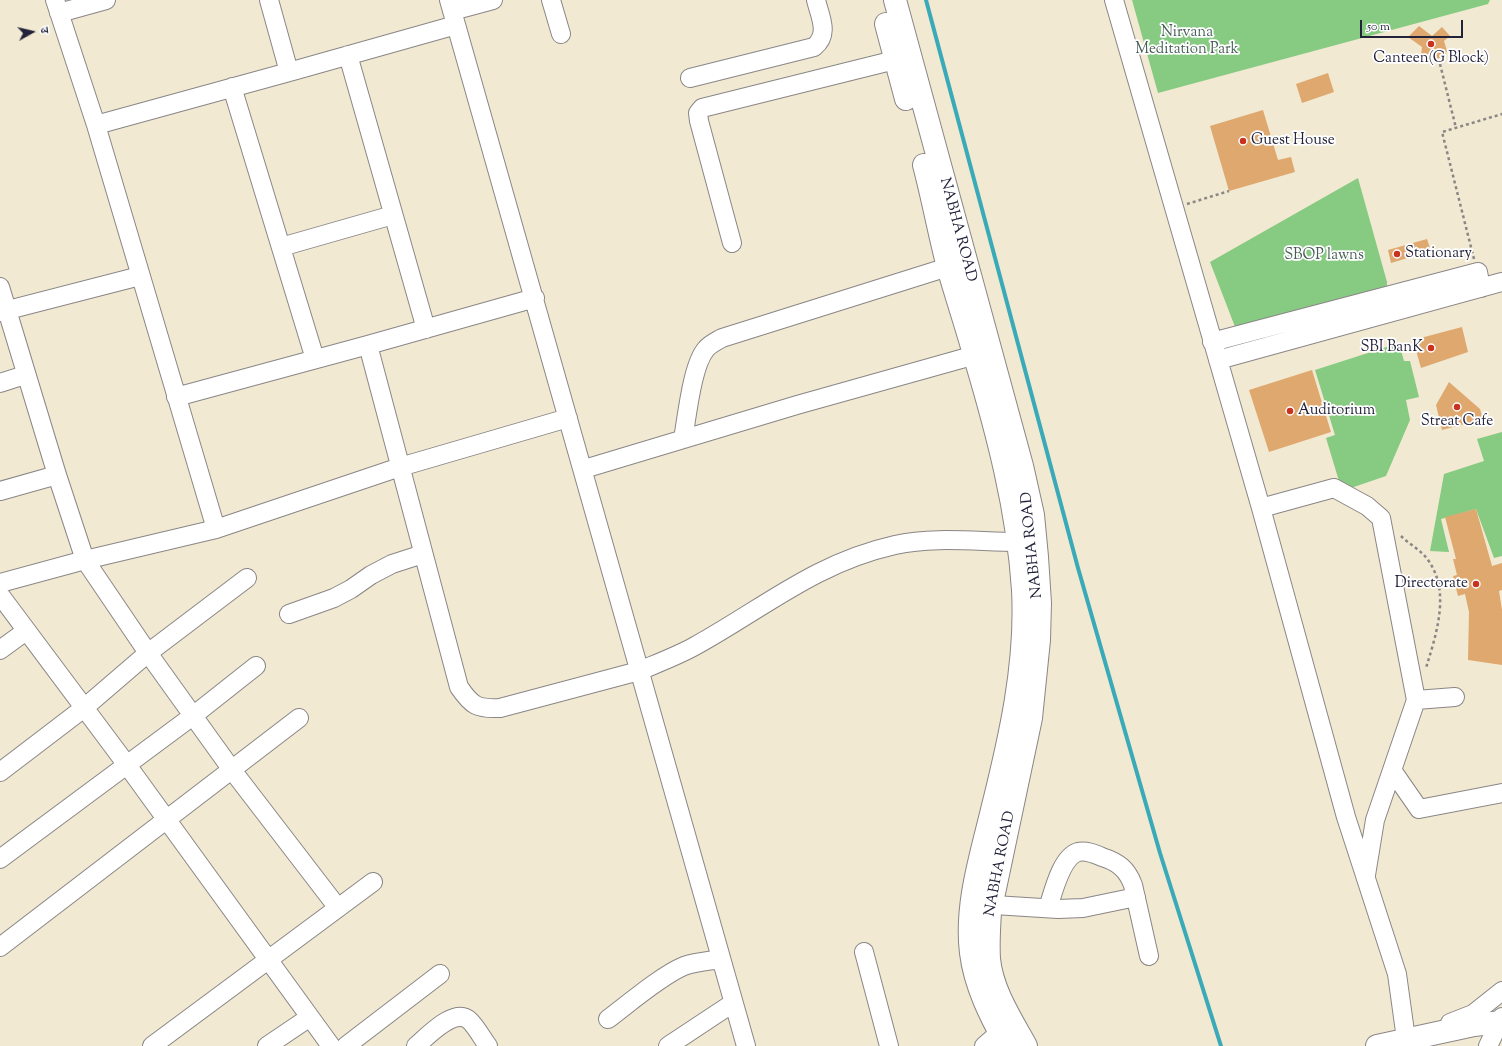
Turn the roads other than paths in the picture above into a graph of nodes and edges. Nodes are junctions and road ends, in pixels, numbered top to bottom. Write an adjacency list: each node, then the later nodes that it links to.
1 (106, 0): 9 (street)
2 (269, 0): 14 (street)
3 (493, 0): 10 (street)
4 (551, 0): 11 (street)
5 (816, 0): 15 (street)
6 (879, 0): 13 (main road, NABHA ROAD)
7 (895, 0): 31 (main road, NABHA ROAD)
8 (1114, 0): 29 (street)
9 (57, 7): 17 (street)
10 (453, 12): 12 (street); 26 (street)
11 (561, 34)
12 (348, 55): 14 (street); 18 (street)
13 (895, 60): 19 (street); 21 (main road, NABHA ROAD)
14 (289, 72): 16 (street)
15 (690, 78)
16 (232, 87): 17 (street); 20 (street)
17 (96, 125): 22 (street)
18 (393, 215): 20 (street); 28 (street)
19 (732, 243)
20 (281, 246): 32 (street)
21 (948, 268): 31 (main road, NABHA ROAD); 38 (street)
22 (140, 276): 27 (street); 36 (street)
23 (1480, 280): 24 (street); 29 (street); 33 (street)
24 (1502, 282)
25 (0, 287): 27 (street)
26 (535, 298): 28 (street); 37 (street)
27 (3, 311): 34 (street)
28 (426, 329): 30 (street)
29 (1212, 342): 33 (street)
30 (368, 345): 32 (street); 39 (street)
31 (982, 353): 38 (street); 45 (main road, NABHA ROAD); 74 (main road, NABHA ROAD)
32 (315, 359): 36 (street)
33 (1218, 360): 43 (street)
34 (26, 375): 35 (street); 41 (street)
35 (0, 383)
36 (176, 397): 44 (street)
37 (568, 418): 39 (street); 40 (street)
38 (683, 439): 40 (street)
39 (400, 467): 44 (street); 46 (street)
40 (584, 469): 56 (street)
41 (57, 475): 42 (street); 47 (street)
42 (0, 491)
43 (1261, 508): 58 (street); 67 (street)
44 (216, 529): 47 (street)
45 (1019, 542): 56 (street); 74 (main road, NABHA ROAD)
46 (423, 554): 51 (street); 56 (street)
47 (85, 560): 49 (street); 54 (street)
48 (247, 578): 54 (street)
49 (0, 583)
50 (0, 596): 52 (street)
51 (289, 614)
52 (26, 631): 53 (street); 59 (street)
53 (0, 650)
54 (148, 653): 59 (street); 60 (street)
55 (256, 666): 60 (street)
56 (639, 671): 80 (street)
57 (1455, 697): 58 (street)
58 (1416, 700): 64 (street)
59 (84, 708): 62 (street); 65 (street)
60 (194, 715): 62 (street); 63 (street)
61 (299, 718): 63 (street)
62 (127, 765): 68 (street); 70 (street)
63 (232, 770): 68 (street); 75 (street)
64 (1392, 770): 66 (street); 69 (street)
65 (0, 772)
66 (1502, 793)
67 (1346, 817): 69 (street); 71 (street)
68 (167, 820): 77 (street); 81 (street)
69 (1375, 820): 71 (street)
70 (0, 859)
71 (1366, 877): 89 (street)
72 (373, 882): 75 (street)
73 (1136, 897): 76 (street); 76 (street); 79 (street)
74 (981, 904): 76 (street); 90 (main road, NABHA ROAD); 100 (main road, NABHA ROAD)
75 (338, 908): 81 (street)
76 (1048, 908)
77 (2, 941)
78 (864, 952): 99 (street)
79 (1149, 956)
80 (721, 959): 84 (street); 86 (street)
81 (267, 960): 85 (street); 91 (street)
82 (440, 974): 94 (street)
83 (1502, 991): 88 (street)
84 (733, 1003): 97 (street); 98 (street)
85 (310, 1017): 92 (street); 93 (street)
86 (608, 1019)
87 (1501, 1020): 88 (main road); 102 (street)
88 (1435, 1034): 89 (main road)
89 (1406, 1039): 101 (main road)
90 (997, 1042)
91 (152, 1046)
92 (268, 1046)
93 (331, 1046)
94 (346, 1046)
95 (416, 1046): 96 (street)
96 (488, 1046)
97 (668, 1046)
98 (746, 1046)
99 (889, 1046)
100 (1026, 1046)
101 (1377, 1046)
102 (1488, 1046)

